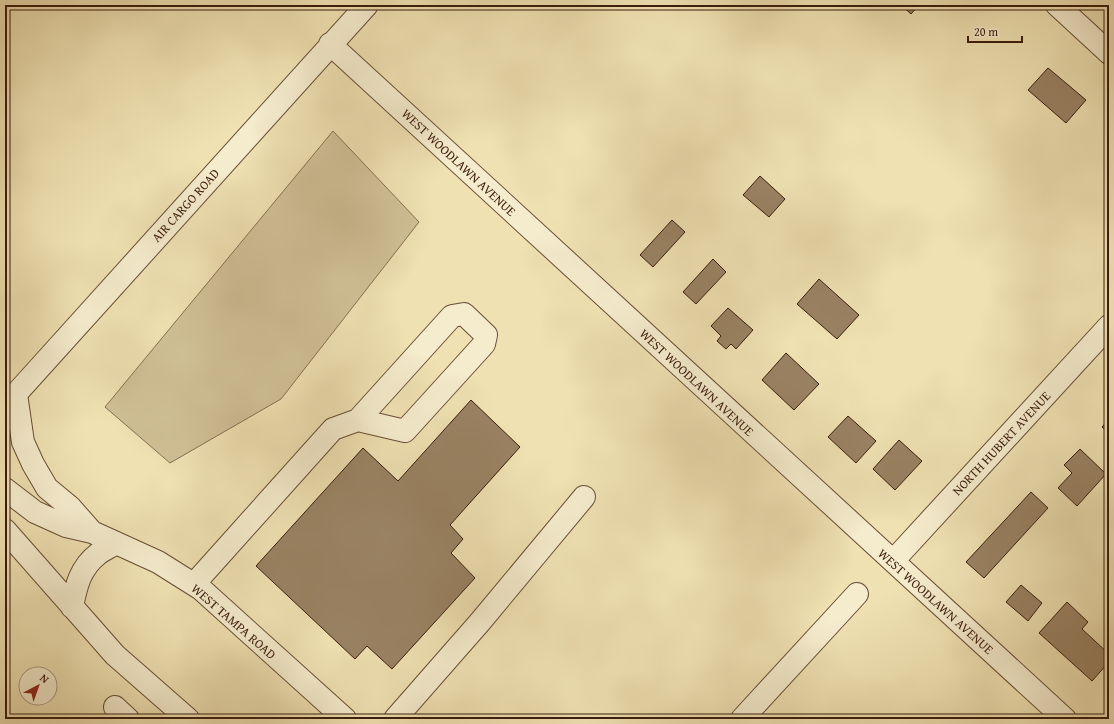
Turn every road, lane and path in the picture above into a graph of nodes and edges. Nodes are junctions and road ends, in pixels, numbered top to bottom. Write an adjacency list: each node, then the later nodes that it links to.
1 (366, 5): 3 (street, AIR CARGO ROAD)
2 (1060, 6): 4 (street)
3 (330, 44): 6 (street, AIR CARGO ROAD); 13 (street, WEST WOODLAWN AVENUE)
4 (1109, 53)
5 (1109, 326): 13 (street, NORTH HUBERT AVENUE)
6 (11, 400): 11 (street)
7 (358, 420): 7 (street); 14 (street)
8 (5, 489): 11 (street, WEST TAMPA ROAD)
9 (584, 497): 19 (street)
10 (5, 530): 16 (street)
11 (92, 532): 12 (street, WEST TAMPA ROAD)
12 (116, 543): 14 (street, WEST TAMPA ROAD); 16 (street)
13 (893, 561): 21 (street, WEST WOODLAWN AVENUE)
14 (194, 584): 18 (street, WEST TAMPA ROAD)
15 (857, 594): 20 (street)
16 (72, 606): 17 (street)
17 (188, 719)
18 (345, 719)
19 (395, 719)
20 (742, 719)
21 (1065, 719)

